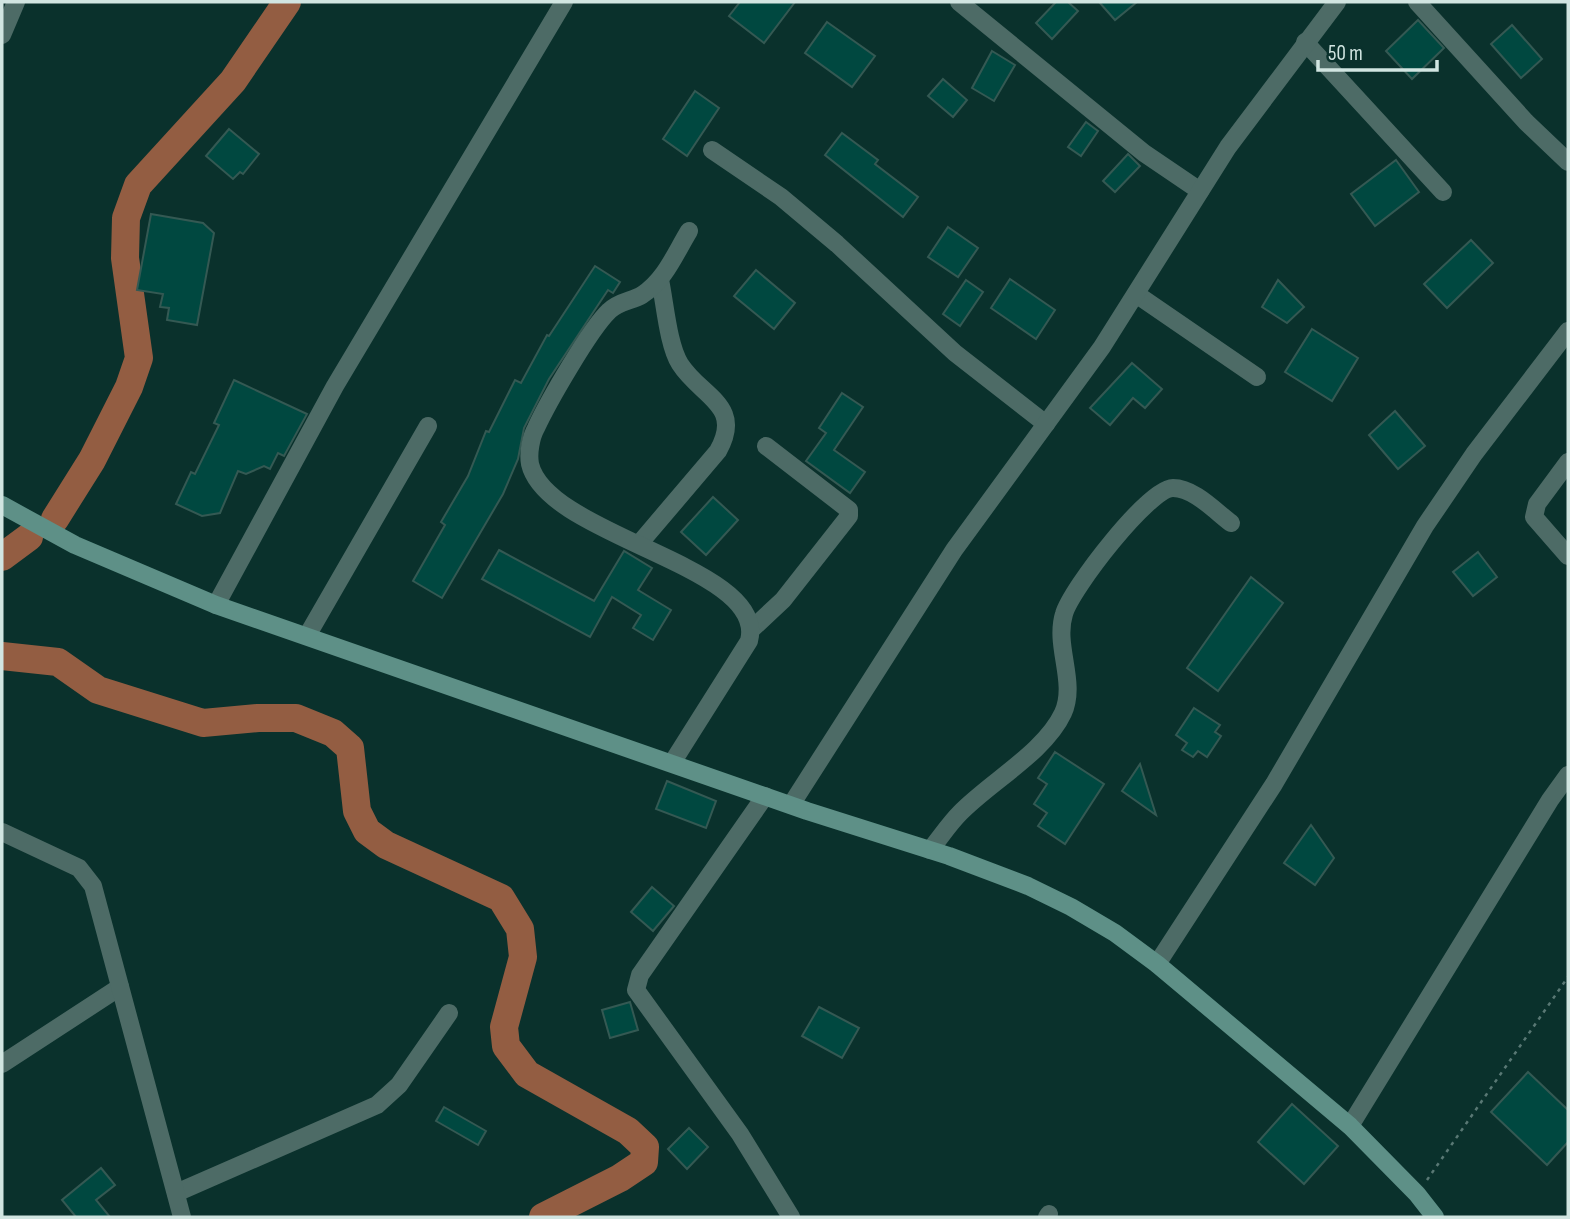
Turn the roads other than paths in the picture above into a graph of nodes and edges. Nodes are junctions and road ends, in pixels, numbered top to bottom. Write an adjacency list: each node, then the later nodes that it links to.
1 (16, 2): 6 (street)
2 (564, 2): 25 (street)
3 (959, 2): 10 (street)
4 (1337, 2): 7 (street)
5 (1417, 2): 9 (street)
6 (2, 35)
7 (1305, 42): 10 (street); 11 (street)
8 (712, 150): 17 (street)
9 (1568, 162)
10 (1200, 191): 14 (street)
11 (1443, 192)
12 (689, 231): 13 (street)
13 (660, 280): 23 (street); 23 (street)
14 (1136, 294): 16 (street); 17 (street)
15 (1568, 331): 34 (street)
16 (1257, 377)
17 (1046, 424): 31 (street)
18 (428, 426): 27 (street)
19 (766, 446): 26 (street)
20 (1568, 462): 24 (street)
21 (2, 505): 25 (main road)
22 (1231, 523): 33 (street)
23 (639, 544): 26 (street)
24 (1568, 556)
25 (216, 605): 27 (main road)
26 (753, 628): 28 (street)
27 (307, 636): 28 (main road)
28 (672, 763): 30 (main road)
29 (1568, 775): 38 (street)
30 (765, 796): 31 (main road); 41 (street)
31 (791, 806): 33 (main road)
32 (2, 832): 35 (street)
33 (930, 850): 34 (main road)
34 (1157, 964): 38 (main road)
35 (120, 987): 37 (street); 39 (street)
36 (449, 1013): 39 (street)
37 (2, 1063)
38 (1350, 1126): 42 (main road)
39 (176, 1194): 40 (street)
40 (182, 1217)
41 (791, 1217)
42 (1435, 1217)

